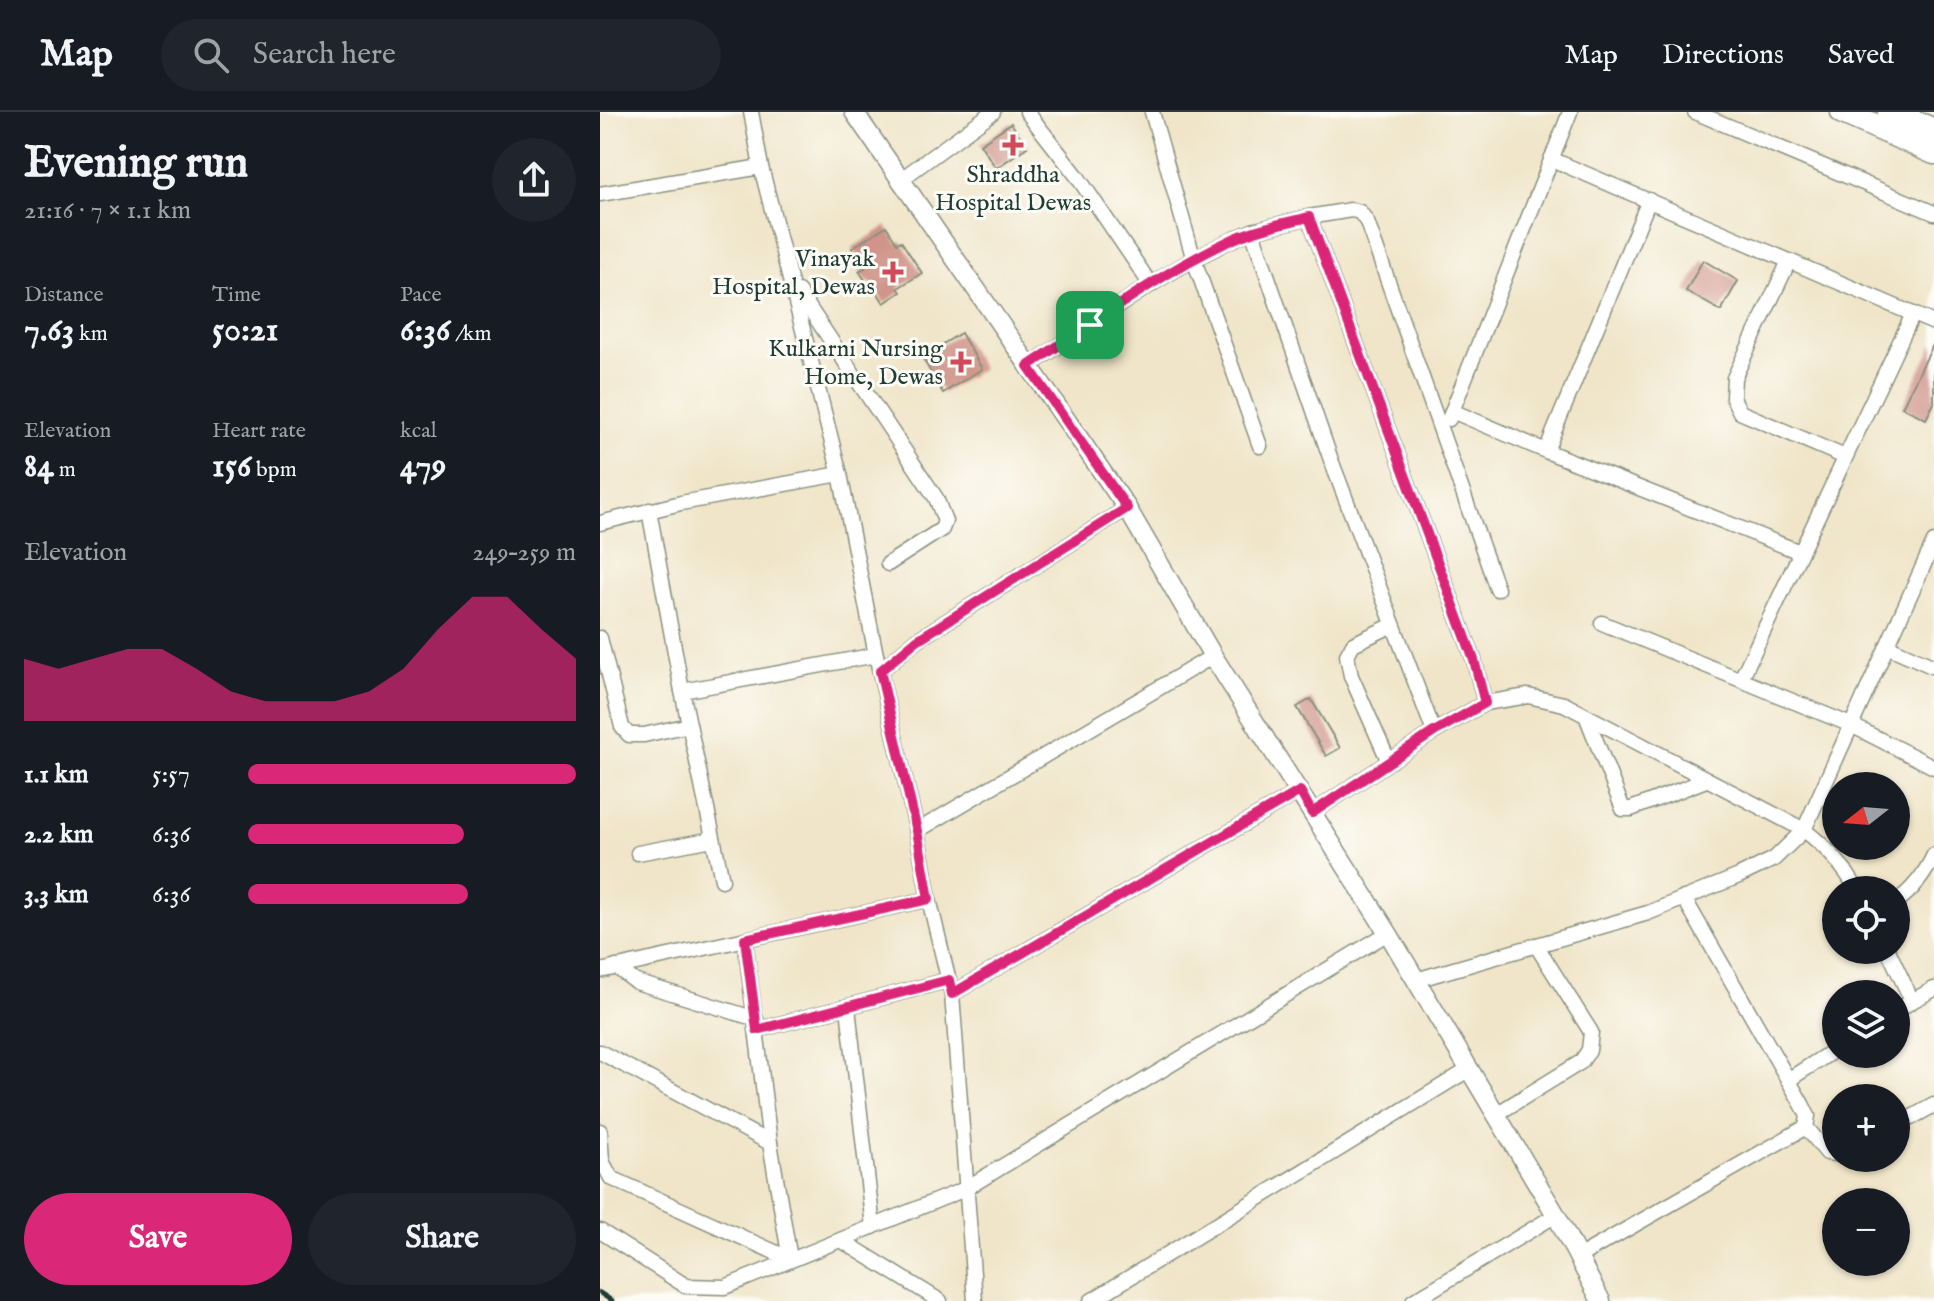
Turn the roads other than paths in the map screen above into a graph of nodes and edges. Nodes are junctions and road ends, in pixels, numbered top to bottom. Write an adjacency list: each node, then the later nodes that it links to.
1 (751, 112): 13 (street)
2 (854, 112): 14 (street)
3 (993, 112): 14 (street)
4 (1027, 112): 23 (street)
5 (1152, 112): 20 (street)
6 (1570, 112): 12 (street)
7 (1695, 112): 17 (street)
8 (1843, 112): 11 (main road)
9 (1890, 112): 10 (main road)
10 (1934, 131)
11 (1934, 152)
12 (1551, 159): 16 (street); 27 (street)
13 (761, 167): 15 (street); 22 (street)
14 (900, 180): 26 (street)
15 (600, 194)
16 (1649, 200): 21 (street); 30 (street)
17 (1934, 213)
18 (1309, 217): 19 (street); 28 (street); 50 (street)
19 (1252, 231): 20 (street); 41 (street)
20 (1194, 260): 23 (street); 29 (street)
21 (1789, 261): 24 (street); 31 (street)
22 (791, 281): 32 (street); 38 (street)
23 (1151, 285): 26 (street)
24 (1913, 314): 25 (street); 31 (street)
25 (1934, 323)
26 (1028, 366): 33 (street)
27 (1452, 411): 28 (street); 30 (street)
28 (1443, 434): 39 (street)
29 (1260, 446)
30 (1546, 451): 37 (street)
31 (1845, 457): 37 (street)
32 (840, 474): 34 (street); 44 (street)
33 (1127, 508): 45 (street); 47 (street)
34 (649, 510): 35 (street); 49 (street)
35 (600, 523)
36 (1934, 542): 43 (street)
37 (1800, 552): 48 (street)
38 (888, 564)
39 (1497, 589)
40 (1602, 623): 48 (street)
41 (1393, 625): 54 (street); 55 (street)
42 (600, 638): 52 (street)
43 (1887, 646): 46 (street); 53 (street)
44 (876, 655): 47 (street); 49 (street)
45 (1213, 656): 58 (street); 61 (street)
46 (1934, 667)
47 (880, 671): 61 (street)
48 (1741, 679): 53 (street)
49 (682, 691): 52 (street)
50 (1485, 703): 51 (street); 54 (street)
51 (1587, 718): 57 (street); 57 (street)
52 (689, 725): 62 (street)
53 (1851, 725): 56 (street); 60 (street)
54 (1434, 732): 55 (street)
55 (1389, 762): 59 (street)
56 (1934, 767)
57 (1706, 780): 60 (street)
58 (1300, 791): 59 (street); 77 (street)
59 (1312, 813): 70 (street)
60 (1804, 830): 65 (street); 68 (street)
61 (917, 831): 69 (street)
62 (713, 839): 63 (street); 66 (street)
63 (638, 853)
64 (1934, 855): 67 (street)
65 (1849, 876)
66 (722, 880)
67 (1910, 890)
68 (1684, 898): 72 (street); 85 (street)
69 (929, 899): 71 (street); 77 (street)
70 (1388, 933): 76 (street); 93 (street)
71 (745, 939): 74 (street); 81 (street)
72 (1536, 945): 76 (street); 87 (street)
73 (1895, 964): 79 (street)
74 (616, 967): 75 (street); 81 (street)
75 (600, 971)
76 (1416, 980): 84 (street)
77 (951, 987): 80 (street); 93 (street)
78 (1934, 989): 79 (street)
79 (1912, 1001)
80 (848, 1008): 81 (street); 95 (street)
81 (757, 1025): 91 (street)
82 (600, 1052): 91 (street)
83 (1822, 1058): 85 (street)
84 (1468, 1070): 87 (street); 102 (street)
85 (1788, 1080): 89 (street)
86 (1934, 1105): 88 (street)
87 (1495, 1115): 94 (street)
88 (1910, 1118)
89 (1806, 1127): 92 (street); 98 (street)
90 (600, 1131): 99 (street)
91 (770, 1143): 99 (street)
92 (1822, 1147)
93 (965, 1189): 95 (street); 101 (street)
94 (1556, 1215): 98 (street); 103 (street)
95 (873, 1227): 97 (street)
96 (600, 1231): 99 (street)
97 (841, 1240): 99 (street); 100 (street)
98 (1578, 1257): 104 (street)
99 (790, 1259)
100 (940, 1301)
101 (975, 1301)
102 (1091, 1301)
103 (1413, 1301)
104 (1601, 1301)

